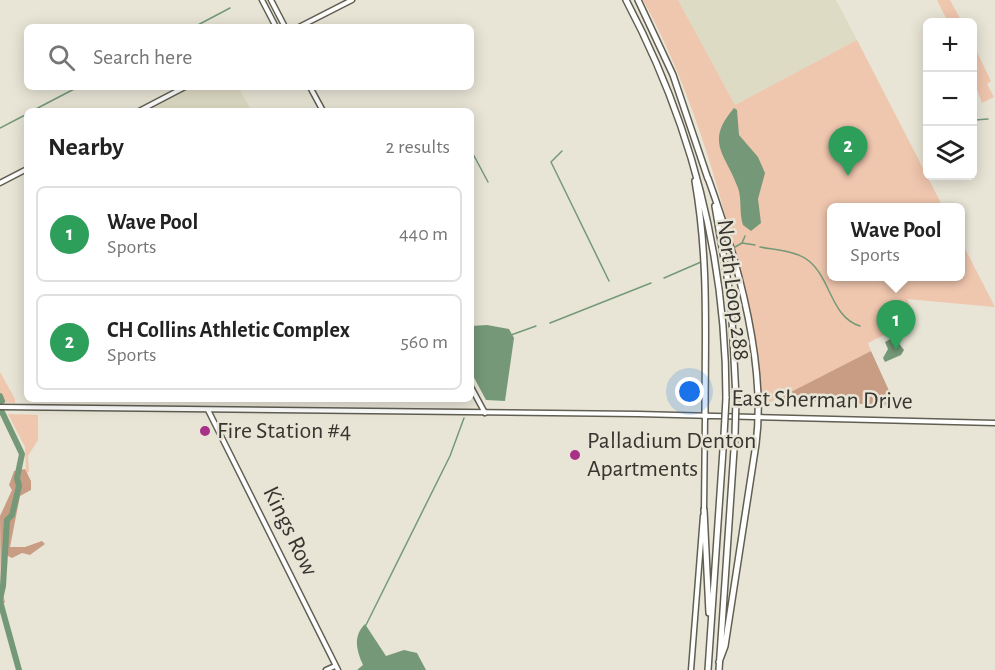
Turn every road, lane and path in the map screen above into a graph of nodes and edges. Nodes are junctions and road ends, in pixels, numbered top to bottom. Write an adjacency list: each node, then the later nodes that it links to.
1 (262, 0): 6 (main road)
2 (271, 0): 7 (main road)
3 (352, 0): 8 (main road)
4 (626, 0): 13 (highway, North Loop 288)
5 (638, 0): 15 (highway, North Loop 288)
6 (274, 24)
7 (283, 24)
8 (305, 24)
9 (178, 90): 11 (main road)
10 (312, 90): 12 (main road)
11 (145, 108)
12 (321, 108)
13 (688, 147): 21 (highway); 25 (highway, North Loop 288, bridge)
14 (24, 171): 16 (main road)
15 (708, 178): 22 (highway); 26 (highway, North Loop 288, bridge)
16 (0, 183)
17 (474, 393): 20 (main road)
18 (0, 407): 19 (main road, East Sherman Drive)
19 (208, 410): 20 (main road, East Sherman Drive); 27 (main road, Kings Row)
20 (485, 413): 21 (main road, East Sherman Drive)
21 (705, 417): 22 (main road, East Sherman Drive); 24 (main road)
22 (757, 417): 23 (main road, East Sherman Drive); 26 (highway)
23 (995, 423)
24 (704, 510): 25 (highway); 29 (main road)
25 (710, 649): 30 (highway, North Loop 288)
26 (719, 662): 31 (highway, North Loop 288)
27 (336, 668): 28 (main road)
28 (326, 670)
29 (691, 670)
30 (708, 670)
31 (719, 670)

